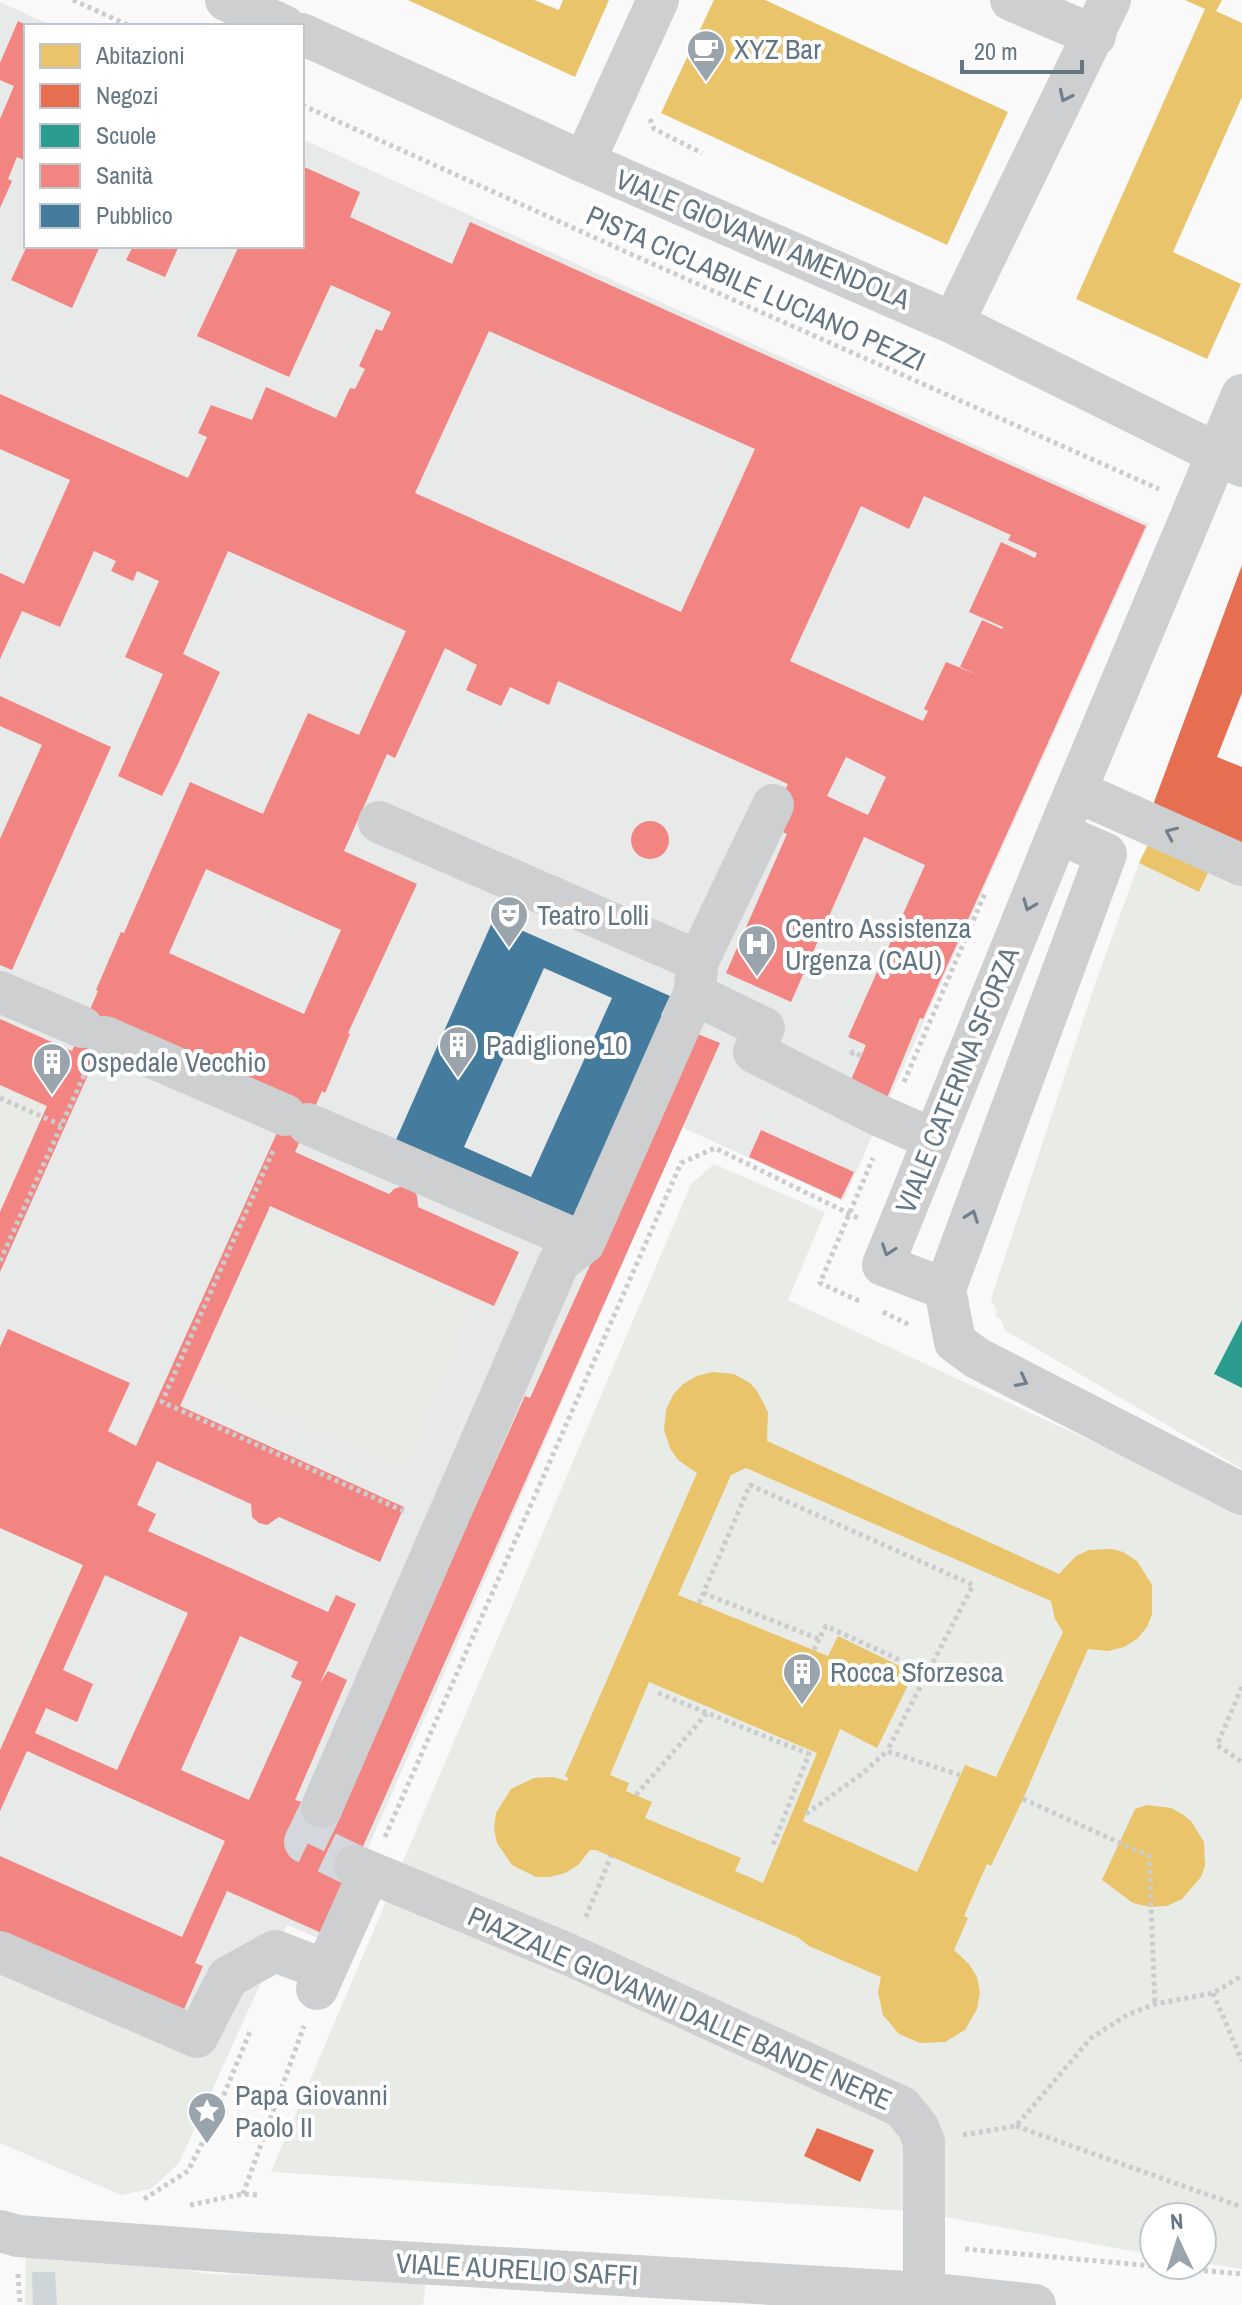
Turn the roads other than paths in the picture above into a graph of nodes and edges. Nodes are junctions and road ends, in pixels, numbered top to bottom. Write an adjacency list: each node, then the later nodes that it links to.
1 (226, 0): 5 (street)
2 (658, 0): 7 (street)
3 (1011, 0): 4 (street)
4 (1102, 18): 8 (street, one-way to 8)
5 (280, 24)
6 (304, 35): 7 (street, VIALE GIOVANNI AMENDOLA)
7 (584, 162): 8 (street, VIALE GIOVANNI AMENDOLA)
8 (953, 323): 10 (street, VIALE GIOVANNI AMENDOLA)
9 (1242, 395): 10 (street, VIALE CATERINA SFORZA)
10 (1230, 461): 11 (street, VIALE CATERINA SFORZA)
11 (1076, 791): 14 (street, VIALE CATERINA SFORZA); 15 (street, one-way to 11)
12 (773, 805): 16 (street)
13 (379, 822): 16 (street)
14 (1058, 833): 18 (street, VIALE CATERINA SFORZA, one-way to 18); 20 (street, VIALE CATERINA SFORZA, one-way to 14)
15 (1242, 865)
16 (696, 978): 18 (street); 19 (street)
17 (0, 992): 19 (street)
18 (933, 1139): 20 (street, VIALE CATERINA SFORZA, one-way to 20)
19 (584, 1243): 22 (street)
20 (945, 1289): 21 (street, one-way to 21)
21 (1242, 1494)
22 (322, 1807)
23 (0, 1952): 25 (street, PIAZZALE GIOVANNI DALLE BANDE NERE)
24 (9, 2248): 25 (street, VIALE AURELIO SAFFI)
25 (924, 2293): 26 (street, VIALE AURELIO SAFFI)
26 (1035, 2305)

